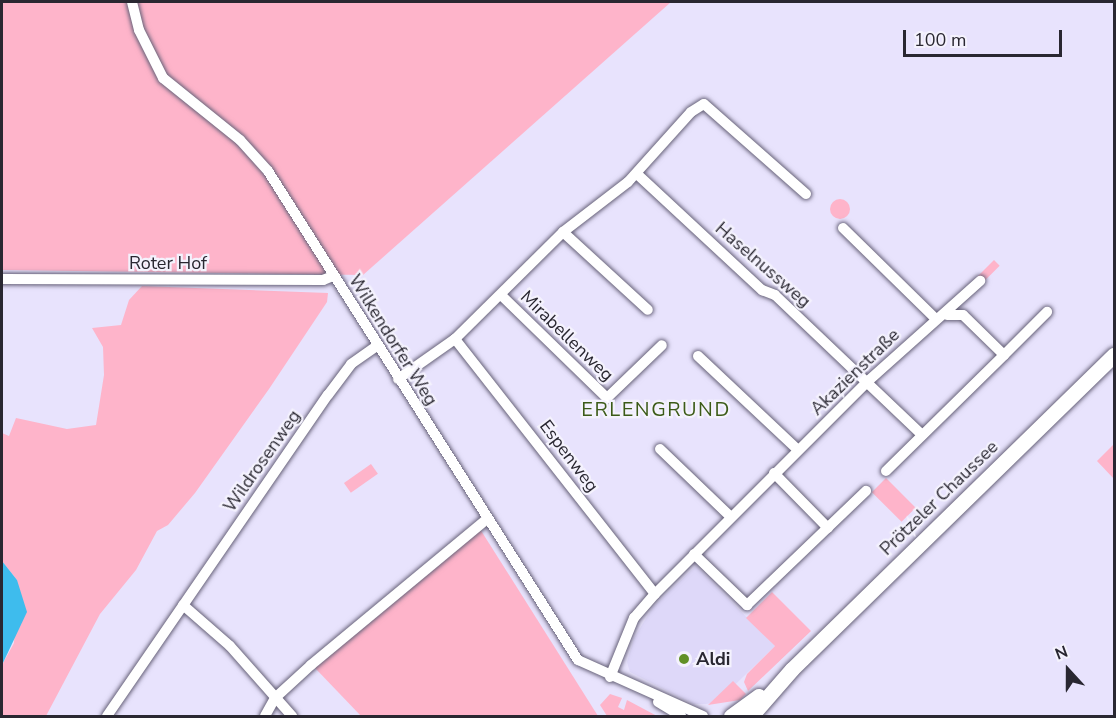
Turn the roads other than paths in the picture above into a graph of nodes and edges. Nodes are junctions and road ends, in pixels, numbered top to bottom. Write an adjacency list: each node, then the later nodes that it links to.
1 (132, 2): 6 (street, Wilkendorfer Weg)
2 (637, 174): 3 (street, Mirabellenweg); 5 (street, Mirabellenweg); 21 (street, Haselnussweg)
3 (806, 194)
4 (843, 228): 13 (street)
5 (563, 232): 9 (street, Mirabellenweg); 10 (street)
6 (333, 276): 7 (street, Roter Hof); 16 (street, Wilkendorfer Weg)
7 (2, 279)
8 (980, 281): 12 (street, Akazienstraße)
9 (501, 295): 14 (street, Mirabellenweg); 15 (street, Mirabellenweg)
10 (648, 310)
11 (1047, 312): 17 (street)
12 (947, 315): 13 (street, Akazienstraße); 17 (street)
13 (936, 319): 21 (street, Akazienstraße)
14 (455, 339): 20 (street, Mirabellenweg); 32 (street, Espenweg)
15 (662, 345)
16 (378, 346): 20 (street, Wilkendorfer Weg); 33 (street, Wildrosenweg)
17 (1004, 355): 22 (street)
18 (1114, 355): 34 (main road, Prötzeler Chaussee)
19 (698, 356): 24 (street)
20 (398, 379): 29 (street, Wilkendorfer Weg)
21 (867, 382): 22 (street, Haselnussweg); 24 (street, Akazienstraße)
22 (922, 435): 25 (street)
23 (660, 449): 28 (street)
24 (798, 450): 26 (street, Akazienstraße)
25 (886, 471)
26 (774, 473): 28 (street, Akazienstraße); 30 (street)
27 (866, 491): 30 (street)
28 (731, 517): 31 (street, Akazienstraße)
29 (487, 519): 35 (street, Wilkendorfer Weg); 37 (street)
30 (828, 528): 31 (street)
31 (694, 554): 32 (street, Akazienstraße)
32 (655, 594): 35 (street, Akazienstraße)
33 (183, 605): 37 (street); 38 (street, Wildrosenweg)
34 (792, 669): 43 (main road, Prötzeler Chaussee); 44 (main road, Prötzeler Chaussee)
35 (610, 677): 36 (street, Wilkendorfer Weg)
36 (635, 688): 41 (street, Wilkendorfer Weg); 42 (street, Wilkendorfer Weg)
37 (275, 698): 39 (street); 40 (street)
38 (107, 717)
39 (265, 717)
40 (292, 717)
41 (681, 717)
42 (703, 717)
43 (731, 717)
44 (751, 717)

